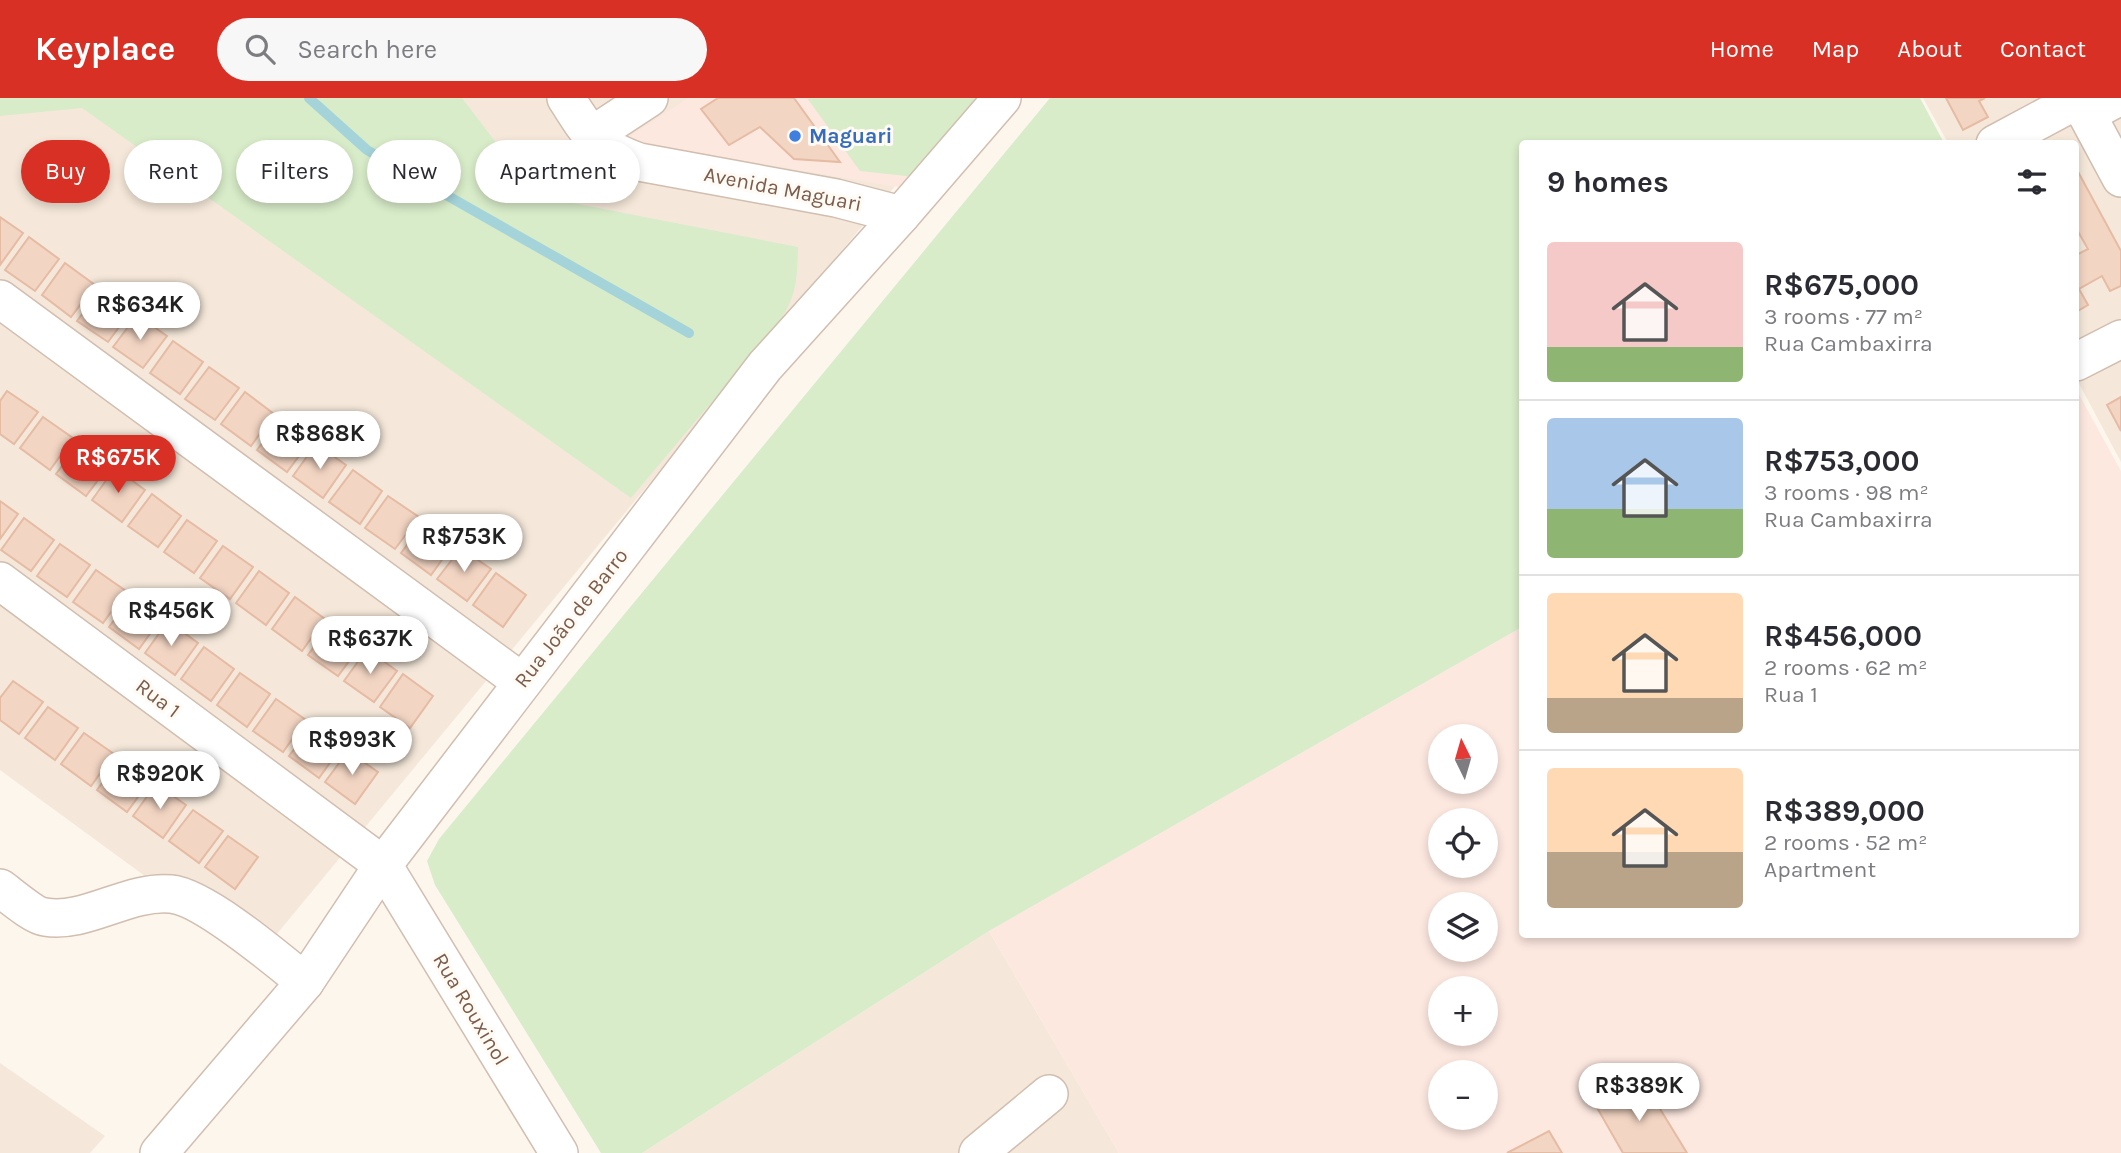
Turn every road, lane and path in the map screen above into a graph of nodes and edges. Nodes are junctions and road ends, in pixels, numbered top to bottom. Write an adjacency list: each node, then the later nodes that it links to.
1 (566, 98): 5 (street, Avenida Maguari)
2 (649, 98): 5 (street)
3 (1002, 98): 8 (street, Rua João de Barro)
4 (2090, 102): 6 (street); 7 (street)
5 (590, 136): 8 (street, Avenida Maguari)
6 (2004, 140)
7 (2121, 178)
8 (901, 215): 13 (street, Rua João de Barro)
9 (0, 299): 13 (street)
10 (2121, 339): 11 (street)
11 (2079, 360)
12 (0, 581): 14 (street, Rua 1)
13 (522, 682): 14 (street, Rua João de Barro)
14 (383, 865): 16 (street, Rua João de Barro); 19 (street, Rua Rouxinol)
15 (0, 888): 16 (street)
16 (306, 982): 18 (street, Rua João de Barro)
17 (1049, 1094): 20 (street)
18 (159, 1153)
19 (559, 1153)
20 (978, 1153)

